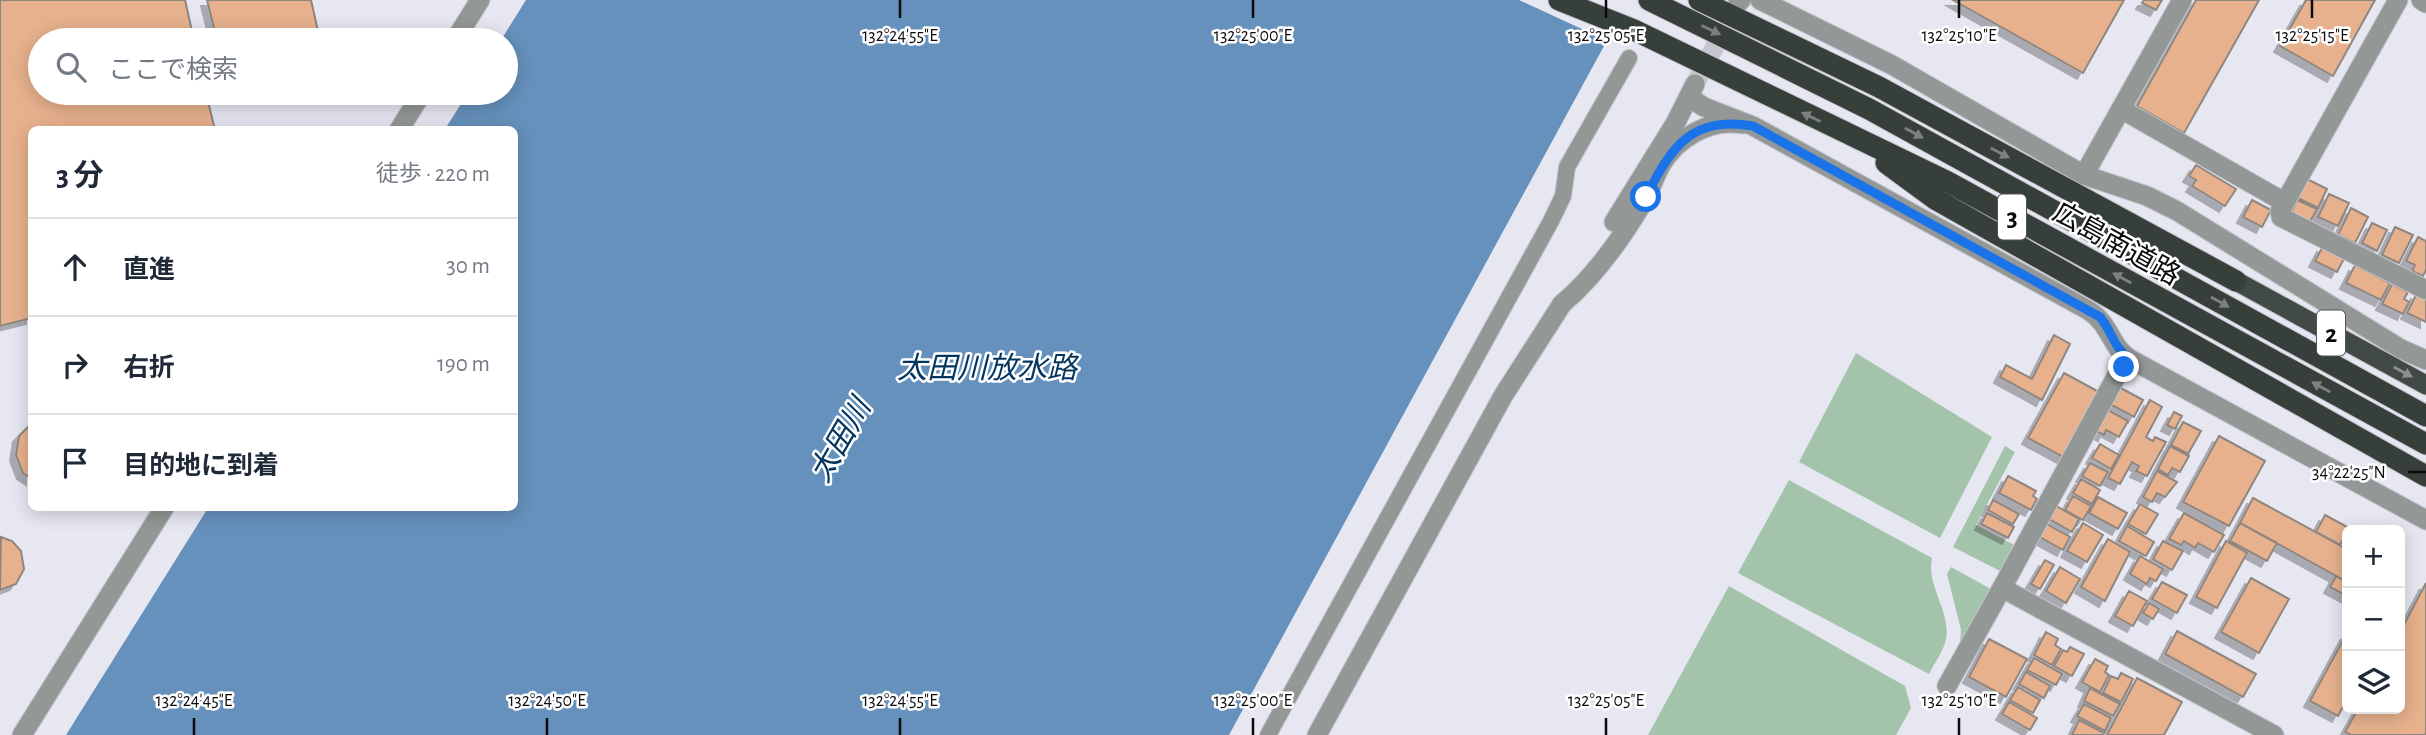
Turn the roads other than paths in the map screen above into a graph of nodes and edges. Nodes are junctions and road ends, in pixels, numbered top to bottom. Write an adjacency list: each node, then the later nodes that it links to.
1 (480, 0): 10 (street)
2 (1559, 0): 16 (highway, 広島南道路 / 3, one-way to 2)
3 (1649, 0): 26 (highway, 広島南道路 / 3, one-way to 26)
4 (1699, 0): 20 (highway, one-way to 20)
5 (1760, 0): 17 (street)
6 (2182, 0): 13 (street)
7 (2398, 0): 18 (street)
8 (2421, 0): 9 (street)
9 (2426, 3)
10 (462, 28)
11 (1629, 58): 34 (street)
12 (415, 105): 14 (street)
13 (2120, 109): 17 (street); 18 (street)
14 (401, 126)
15 (1753, 126): 22 (street); 22 (street); 23 (street)
16 (1851, 136): 27 (highway, 広島南道路 / 3, one-way to 16); 28 (highway)
17 (2084, 175): 19 (street)
18 (2284, 202): 21 (street)
19 (2272, 270): 20 (street); 24 (street)
20 (2236, 281): 25 (highway, 2, one-way to 25)
21 (2426, 290)
22 (1562, 304): 35 (street)
23 (2130, 359): 30 (street); 31 (street)
24 (2426, 360)
25 (2426, 385)
26 (2426, 416)
27 (2426, 444)
28 (2426, 476)
29 (162, 511): 33 (street)
30 (2426, 520)
31 (2002, 588): 32 (street); 36 (street)
32 (1947, 686)
33 (22, 735)
34 (1268, 735)
35 (1317, 735)
36 (2274, 735)

